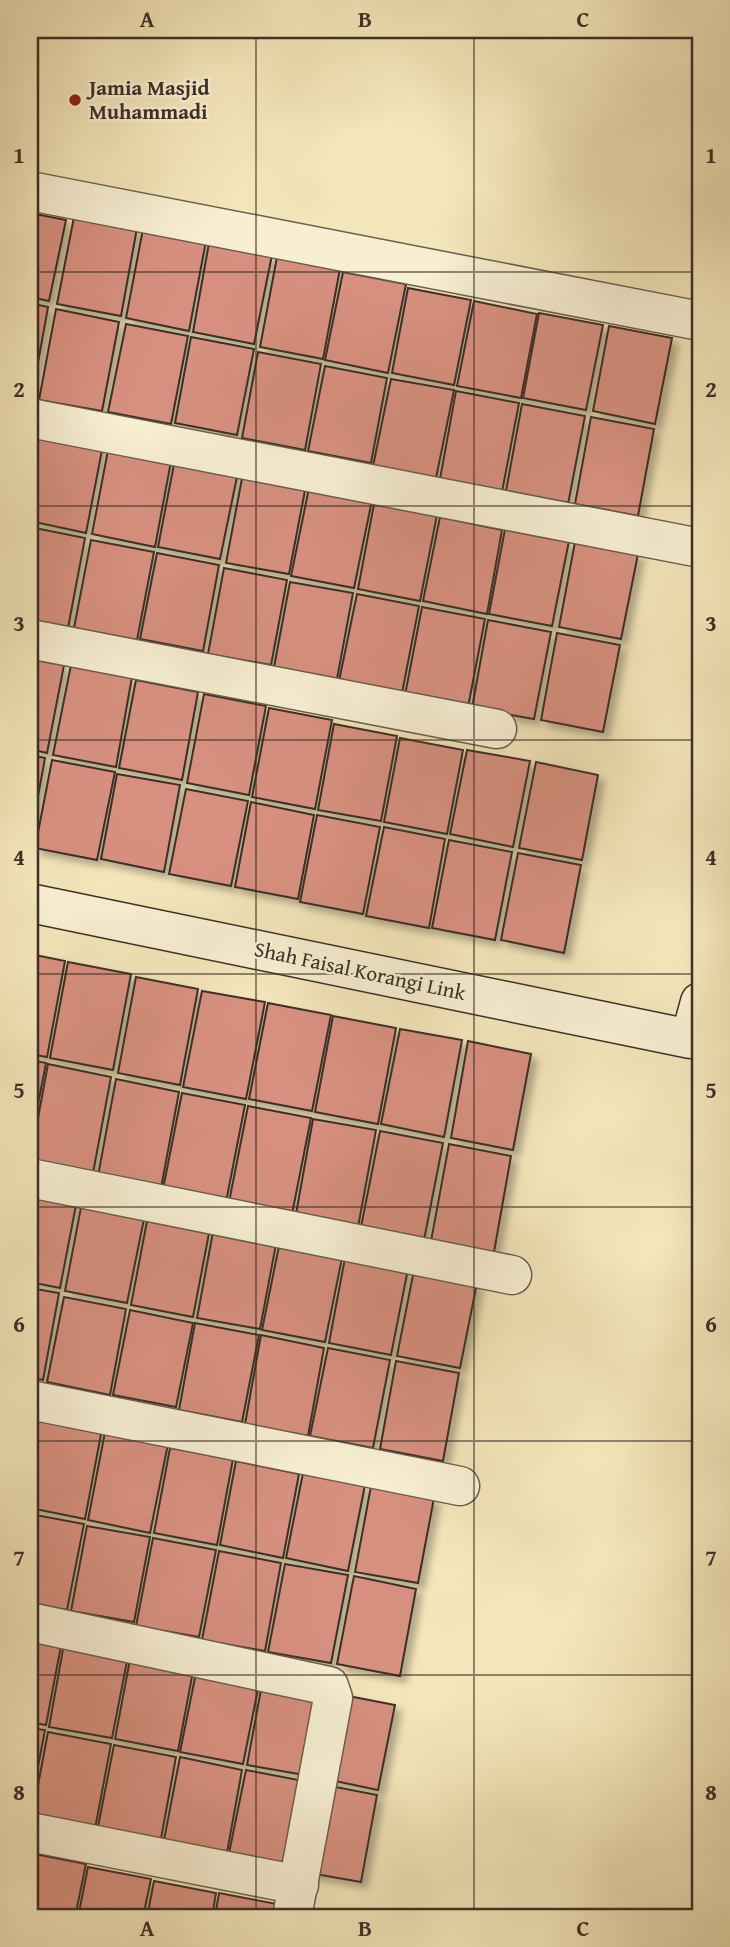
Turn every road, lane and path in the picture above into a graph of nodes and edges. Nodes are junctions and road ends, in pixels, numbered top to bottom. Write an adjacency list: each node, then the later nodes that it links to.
1 (30, 191): 2 (street)
2 (700, 321)
3 (30, 418): 4 (street)
4 (700, 548)
5 (30, 639): 6 (street)
6 (497, 729)
7 (30, 903): 9 (street, Shah Faisal Korangi Link)
8 (700, 1002): 9 (street)
9 (695, 1046)
10 (30, 1178): 11 (street)
11 (512, 1275)
12 (30, 1400): 13 (street)
13 (460, 1486)
14 (30, 1622): 16 (street)
15 (30, 1832): 16 (street)
16 (296, 1901)

